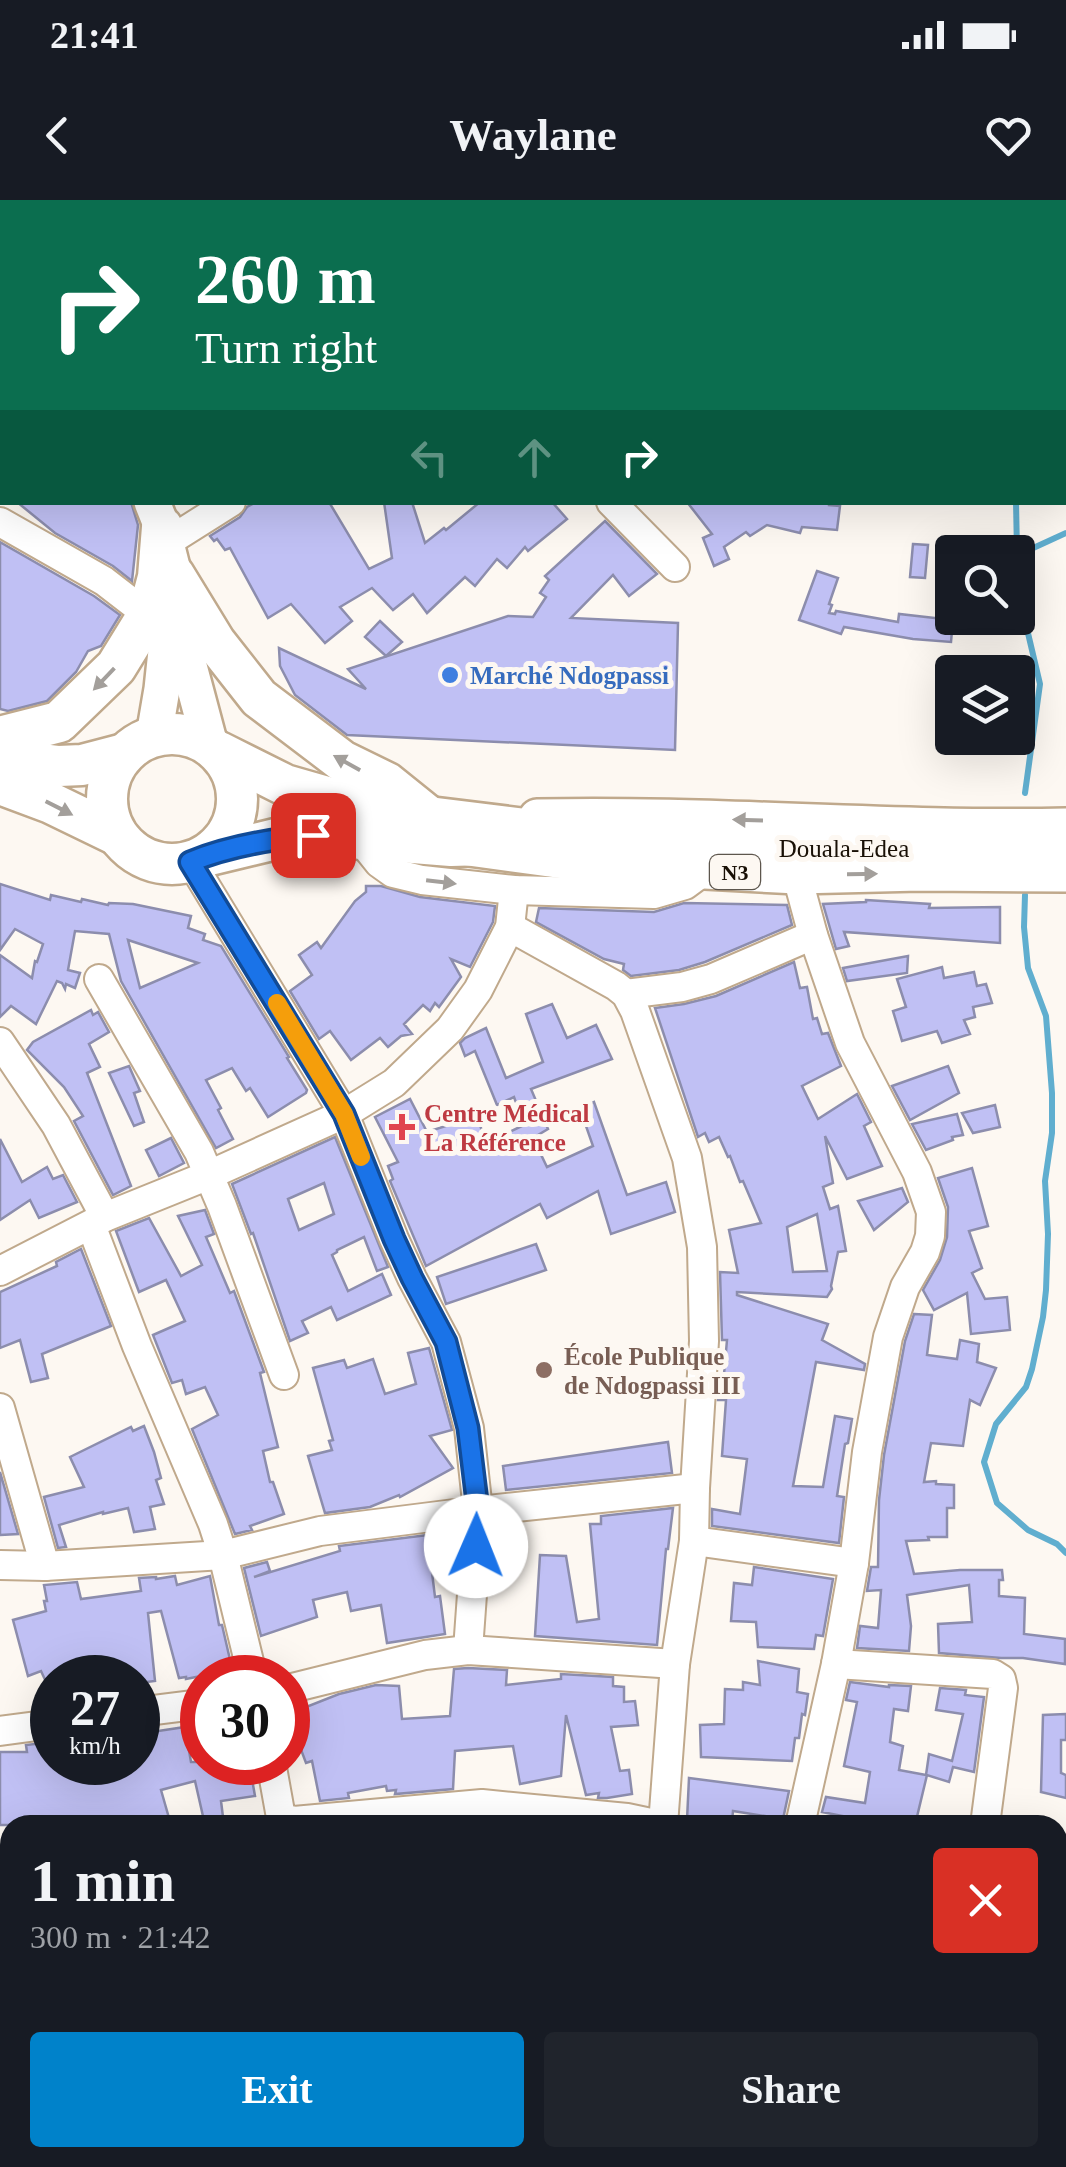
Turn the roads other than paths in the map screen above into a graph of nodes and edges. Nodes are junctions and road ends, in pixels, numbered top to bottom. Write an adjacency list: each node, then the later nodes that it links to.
1 (227, 505): 4 (street)
2 (614, 505): 5 (street)
3 (0, 522): 4 (street)
4 (162, 560): 6 (highway, one-way to 6); 7 (main road); 8 (main road); 11 (highway, one-way to 4)
5 (675, 567)
6 (0, 737)
7 (139, 745): 8 (highway, N3); 9 (highway, N3); 13 (highway)
8 (214, 749): 11 (highway, N3); 16 (highway)
9 (0, 759)
10 (0, 784): 13 (highway, N3, one-way to 13)
11 (443, 826): 12 (main road, N3, one-way to 11); 14 (highway, N3); 15 (highway, Douala-Edea / N3); 17 (main road, N3)
12 (1066, 826)
13 (117, 835): 16 (highway, N3)
14 (358, 838): 16 (highway, N3); 20 (street, one-way to 20)
15 (1066, 848)
16 (198, 859): 26 (street)
17 (704, 871): 19 (main road, N3); 20 (street)
18 (1066, 874): 19 (main road, N3, one-way to 18)
19 (797, 876): 22 (street)
20 (514, 890): 21 (street)
21 (510, 926): 24 (street); 26 (street)
22 (814, 935): 24 (street); 36 (street)
23 (99, 979): 27 (street)
24 (626, 994): 32 (street)
25 (3, 1053): 28 (street)
26 (344, 1114): 27 (street); 33 (street)
27 (209, 1175): 28 (street); 30 (street)
28 (98, 1221): 29 (street); 35 (street)
29 (0, 1271)
30 (284, 1376)
31 (0, 1408): 38 (street)
32 (695, 1488): 33 (street); 34 (street)
33 (478, 1510): 35 (street); 39 (street)
34 (694, 1541): 36 (street); 41 (street)
35 (223, 1555): 38 (street); 40 (street)
36 (854, 1563): 42 (street)
37 (0, 1566): 38 (street)
38 (45, 1566)
39 (468, 1650): 41 (street); 43 (street)
40 (248, 1655)
41 (675, 1664): 50 (street)
42 (836, 1664): 51 (street); 52 (street)
43 (310, 1684)
44 (30, 1727): 45 (street)
45 (0, 1731)
46 (275, 1785): 47 (street)
47 (282, 1815)
48 (412, 1815): 49 (street)
49 (596, 1815)
50 (663, 1815)
51 (802, 1815)
52 (986, 1815)

